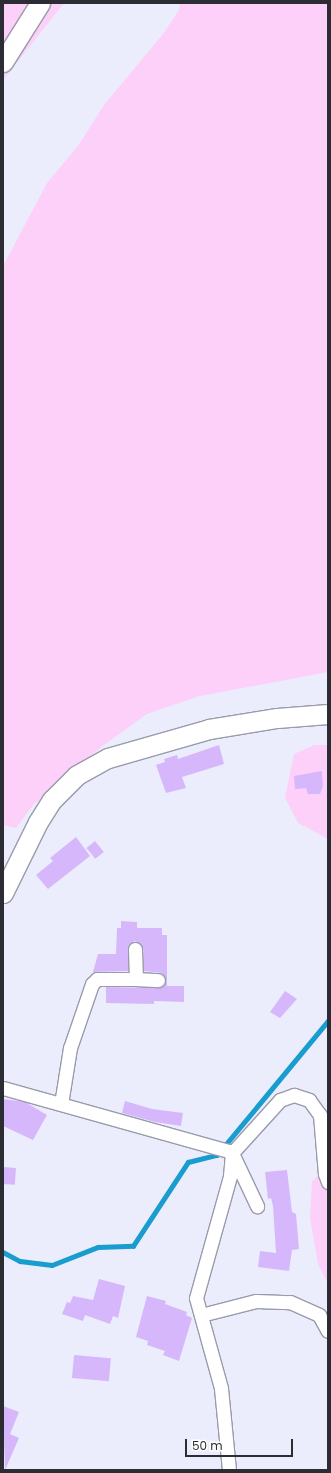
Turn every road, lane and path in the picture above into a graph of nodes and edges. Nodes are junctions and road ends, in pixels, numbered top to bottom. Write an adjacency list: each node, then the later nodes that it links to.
1 (40, 3): 2 (street)
2 (3, 62)
3 (328, 714): 4 (street)
4 (3, 893)
5 (136, 950): 6 (street)
6 (136, 979): 7 (street); 9 (street)
7 (158, 980)
8 (3, 1088): 9 (street)
9 (61, 1104): 10 (street)
10 (230, 1152): 11 (street); 12 (street); 13 (street)
11 (328, 1182)
12 (257, 1206)
13 (201, 1315): 14 (street); 15 (street)
14 (328, 1331)
15 (229, 1470)

